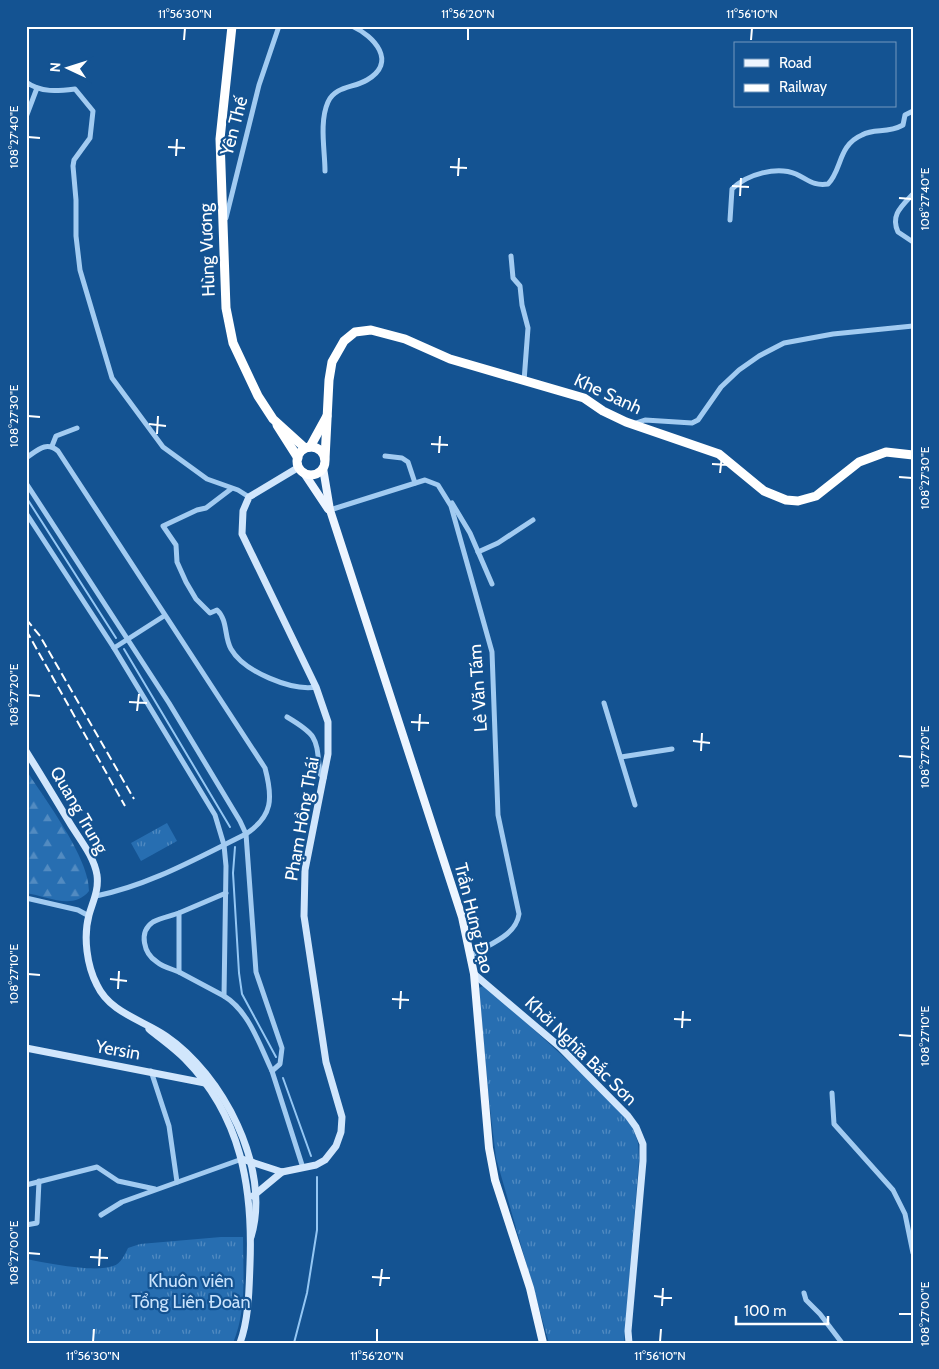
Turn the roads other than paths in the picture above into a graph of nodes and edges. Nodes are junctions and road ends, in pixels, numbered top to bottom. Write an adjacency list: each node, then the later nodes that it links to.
1 (232, 26): 11 (highway, Hùng Vương)
2 (279, 26): 11 (street, Yên Thế)
3 (352, 26): 8 (street)
4 (26, 82): 5 (street)
5 (37, 88): 7 (street); 29 (street)
6 (913, 111): 10 (street)
7 (26, 118)
8 (325, 171)
9 (913, 194): 12 (street)
10 (730, 220)
11 (222, 234): 17 (highway, Hùng Vương)
12 (913, 242)
13 (511, 256): 15 (street)
14 (913, 326): 18 (street)
15 (524, 381): 16 (highway, Khe Sanh); 18 (highway, Khe Sanh)
16 (328, 413): 21 (highway, Khe Sanh); 25 (highway, Khe Sanh)
17 (273, 419): 21 (highway, Hùng Vương); 26 (highway)
18 (632, 424): 22 (highway, Khe Sanh)
19 (77, 428): 20 (street)
20 (52, 446): 24 (street); 37 (street)
21 (308, 448): 25 (highway, Hùng Vương); 26 (highway, Khe Sanh)
22 (913, 455)
23 (385, 456): 28 (street)
24 (26, 458)
25 (324, 464): 26 (highway); 32 (main road, Trần Hưng Đạo)
26 (300, 466): 31 (street); 32 (main road, Trần Hưng Đạo)
27 (26, 483): 38 (street)
28 (414, 483): 30 (street); 32 (street)
29 (231, 489): 31 (street); 40 (street)
30 (444, 493): 35 (street); 55 (street, Lê Văn Tám)
31 (249, 497): 40 (street, Phạm Hồng Thái)
32 (330, 510): 55 (main road, Trần Hưng Đạo)
33 (26, 514): 39 (street)
34 (533, 520): 35 (street)
35 (478, 552): 36 (street)
36 (492, 584)
37 (164, 616): 38 (street); 48 (street)
38 (127, 640): 39 (street); 48 (street)
39 (114, 648): 49 (street)
40 (316, 687): 46 (street, Phạm Hồng Thái)
41 (604, 703): 45 (street)
42 (287, 717): 46 (street)
43 (672, 749): 45 (street)
44 (26, 751): 51 (street, Quang Trung)
45 (621, 757): 47 (street)
46 (324, 778): 68 (street, Phạm Hồng Thái)
47 (636, 805)
48 (246, 834): 49 (street); 62 (street)
49 (224, 845): 50 (street); 51 (street)
50 (226, 893): 53 (street); 58 (street)
51 (96, 896): 54 (street, Quang Trung)
52 (26, 898): 54 (street)
53 (179, 913): 56 (street); 56 (street)
54 (89, 916): 59 (street, Quang Trung)
55 (472, 955): 57 (main road, Trần Hưng Đạo)
56 (179, 972): 58 (street)
57 (474, 974): 82 (main road, Trần Hưng Đạo); 83 (street, Khởi Nghĩa Bắc Sơn)
58 (224, 996): 62 (street)
59 (144, 1024): 63 (street); 64 (street)
60 (26, 1048): 61 (street, Yersin)
61 (151, 1071): 63 (street, Yersin); 71 (street)
62 (272, 1071): 68 (street)
63 (205, 1083): 64 (street, Yersin); 66 (street, Yersin)
64 (220, 1093): 67 (street, Yersin)
65 (832, 1093): 79 (street)
66 (242, 1159): 67 (street, Phạm Hồng Thái); 71 (street); 75 (street, Yersin)
67 (250, 1162): 69 (street, Phạm Hồng Thái); 74 (street, Yersin)
68 (303, 1168): 69 (street, Phạm Hồng Thái)
69 (282, 1172): 74 (street)
70 (39, 1181): 72 (street); 73 (street); 77 (street)
71 (177, 1182): 73 (street)
72 (26, 1185)
73 (155, 1189): 76 (street)
74 (256, 1194): 75 (street); 78 (street, Yersin)
75 (248, 1200): 78 (street, Yersin)
76 (101, 1215)
77 (26, 1225)
78 (251, 1236): 81 (street, Yersin)
79 (913, 1253)
80 (804, 1293): 84 (street)
81 (240, 1343)
82 (543, 1343)
83 (629, 1343)
84 (842, 1343)

